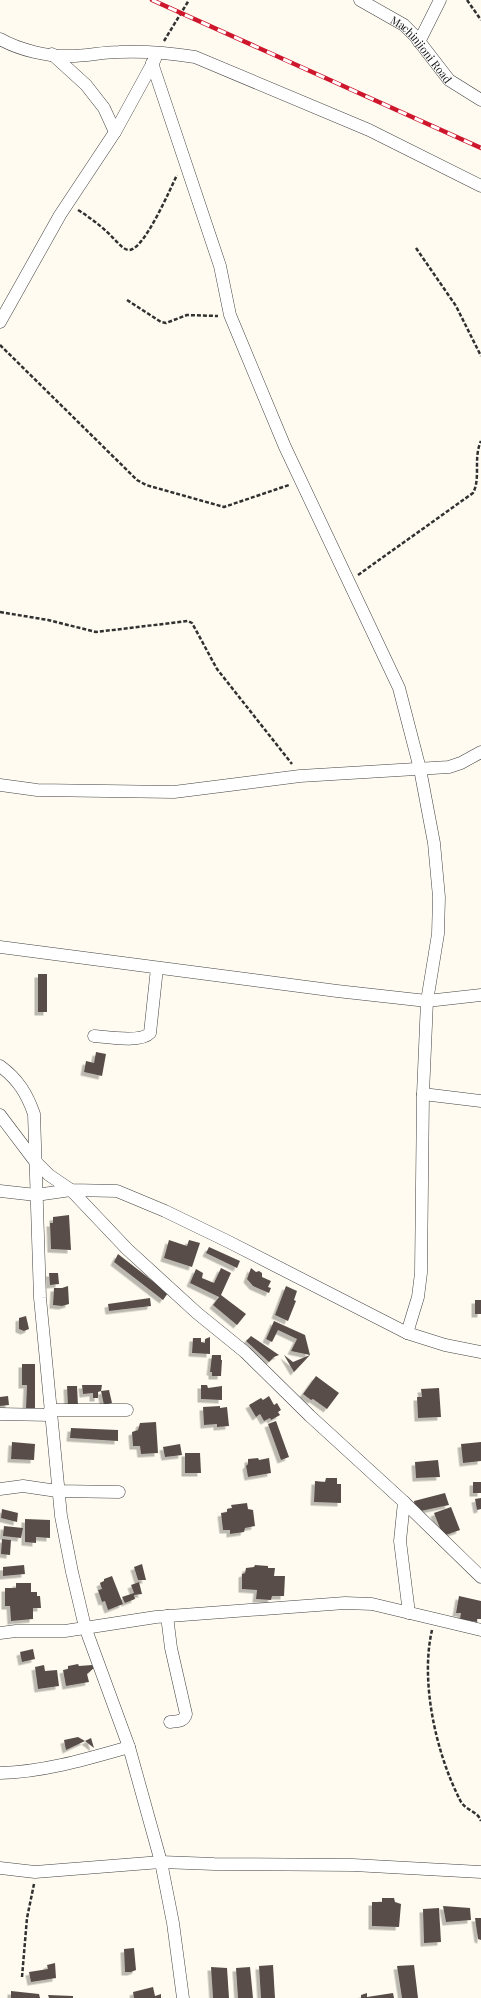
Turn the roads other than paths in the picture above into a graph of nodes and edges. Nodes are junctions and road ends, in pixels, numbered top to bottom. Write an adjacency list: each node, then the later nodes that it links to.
1 (360, 0): 4 (street, Machinjioni Road)
2 (440, 0): 4 (street)
3 (0, 39): 5 (street)
4 (419, 42): 7 (street, Machinjioni Road)
5 (52, 54): 6 (street); 8 (street)
6 (155, 59): 8 (street); 9 (street); 12 (street)
7 (481, 100)
8 (115, 132): 10 (street)
9 (481, 186)
10 (0, 322)
11 (481, 752): 12 (street)
12 (420, 769): 13 (street); 17 (street)
13 (0, 785)
14 (0, 947): 15 (street)
15 (156, 968): 17 (street); 18 (street)
16 (481, 995): 17 (street)
17 (427, 1001): 20 (street)
18 (94, 1036)
19 (0, 1066): 23 (street)
20 (423, 1094): 21 (street); 27 (street)
21 (481, 1101)
22 (0, 1115): 23 (street)
23 (34, 1160): 24 (street); 26 (street)
24 (71, 1190): 26 (street); 27 (street); 35 (street)
25 (0, 1191): 26 (street)
26 (36, 1195): 30 (street)
27 (407, 1333): 28 (street)
28 (481, 1352)
29 (127, 1410): 30 (street)
30 (50, 1412): 31 (street); 33 (street)
31 (0, 1414)
32 (0, 1489): 33 (street)
33 (57, 1491): 34 (street); 39 (street)
34 (119, 1492)
35 (404, 1502): 36 (street); 37 (street)
36 (481, 1577)
37 (409, 1613): 38 (street); 40 (street)
38 (167, 1616): 39 (street); 42 (street)
39 (86, 1627): 41 (street); 43 (street)
40 (481, 1630)
41 (0, 1633)
42 (170, 1722)
43 (129, 1747): 44 (street); 45 (street)
44 (0, 1773)
45 (161, 1862): 46 (street); 47 (street); 48 (street)
46 (0, 1868)
47 (481, 1872)
48 (183, 1998)

